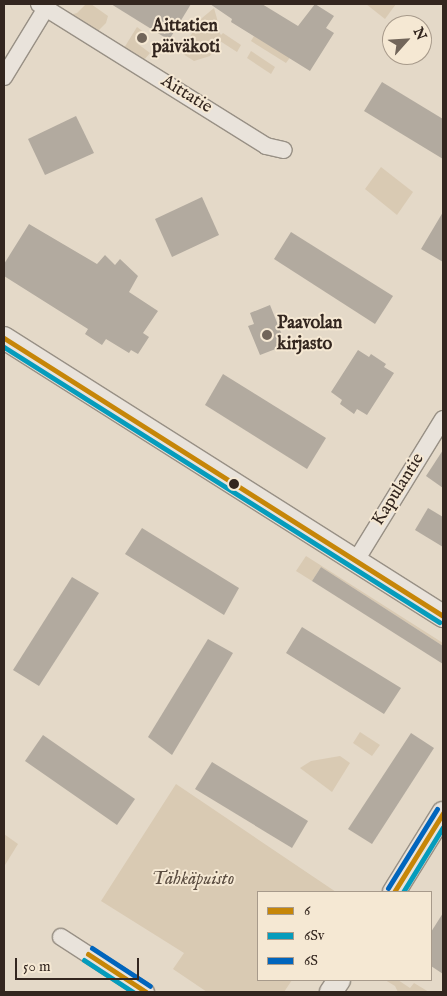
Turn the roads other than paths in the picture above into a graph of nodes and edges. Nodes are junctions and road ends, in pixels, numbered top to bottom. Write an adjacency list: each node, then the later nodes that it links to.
1 (42, 6): 2 (street); 3 (street, Aittatie)
2 (4, 77)
3 (284, 150)
4 (4, 338): 6 (main road)
5 (443, 419): 6 (street, Kapulantie)
6 (355, 562): 7 (main road)
7 (443, 616)
8 (443, 813): 9 (main road)
9 (395, 891)
10 (61, 937): 12 (street)
11 (338, 981): 13 (main road)
12 (146, 992)
13 (331, 992)

